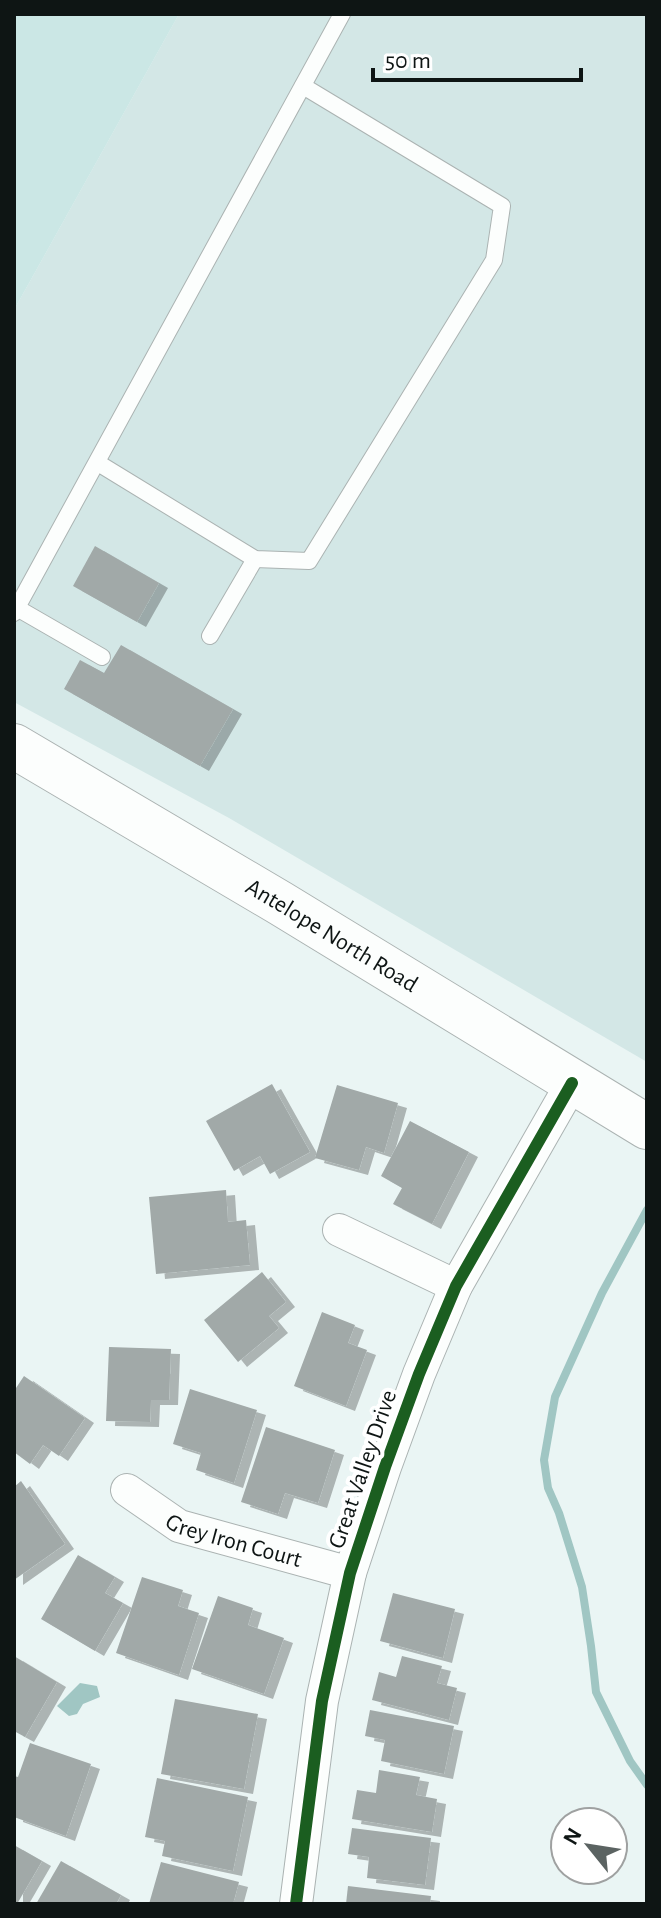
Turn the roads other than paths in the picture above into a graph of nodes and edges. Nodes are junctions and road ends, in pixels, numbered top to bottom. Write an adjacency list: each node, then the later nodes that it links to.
1 (342, 14): 2 (lane)
2 (303, 86): 3 (lane); 4 (lane)
3 (98, 463): 4 (lane); 5 (lane)
4 (255, 559): 6 (lane)
5 (15, 611): 7 (lane)
6 (210, 636)
7 (102, 657)
8 (14, 746): 9 (main road, Antelope North Road)
9 (572, 1083): 10 (main road, Antelope North Road); 12 (street, Great Valley Drive)
10 (647, 1127)
11 (339, 1230): 12 (street)
12 (456, 1286): 14 (street, Great Valley Drive)
13 (127, 1490): 14 (street, Grey Iron Court)
14 (350, 1573): 15 (street, Great Valley Drive)
15 (296, 1904)

